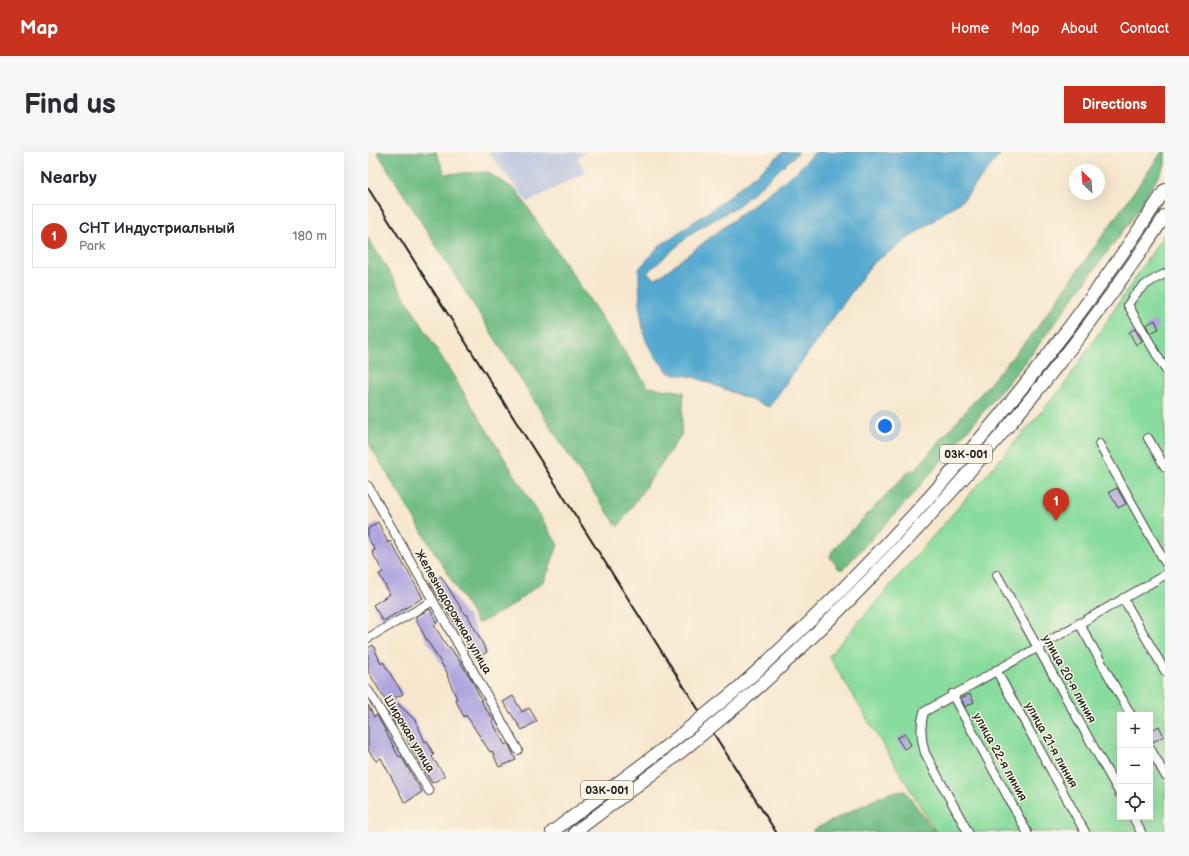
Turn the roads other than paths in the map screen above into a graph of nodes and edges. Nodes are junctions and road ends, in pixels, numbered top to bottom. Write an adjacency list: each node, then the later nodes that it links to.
1 (1165, 190): 28 (main road, 03К-001, bridge)
2 (1165, 216): 29 (main road, 03К-001, bridge)
3 (1165, 274): 4 (street)
4 (1165, 369)
5 (1148, 438): 7 (street)
6 (1099, 444): 9 (street)
7 (1165, 467)
8 (368, 486): 13 (street, Железнодорожная улица)
9 (1165, 562)
10 (997, 575): 16 (street, улица 20-я линия)
11 (1165, 575): 12 (street)
12 (1124, 598): 14 (street); 18 (street)
13 (433, 601): 15 (street); 22 (street, Железнодорожная улица)
14 (1079, 623): 16 (street); 21 (street)
15 (368, 638)
16 (1038, 646): 17 (street); 25 (street, улица 20-я линия)
17 (996, 670): 20 (street); 32 (street, улица 21-я линия)
18 (1165, 672)
19 (368, 690): 26 (street, Широкая улица)
20 (952, 694): 30 (street); 31 (street, улица 22-я линия)
21 (1129, 712)
22 (518, 750)
23 (1153, 753): 24 (street)
24 (1165, 775)
25 (1117, 789)
26 (429, 791)
27 (1135, 820): 33 (street)
28 (552, 832)
29 (575, 832)
30 (968, 832)
31 (1027, 832)
32 (1085, 832)
33 (1141, 832)

